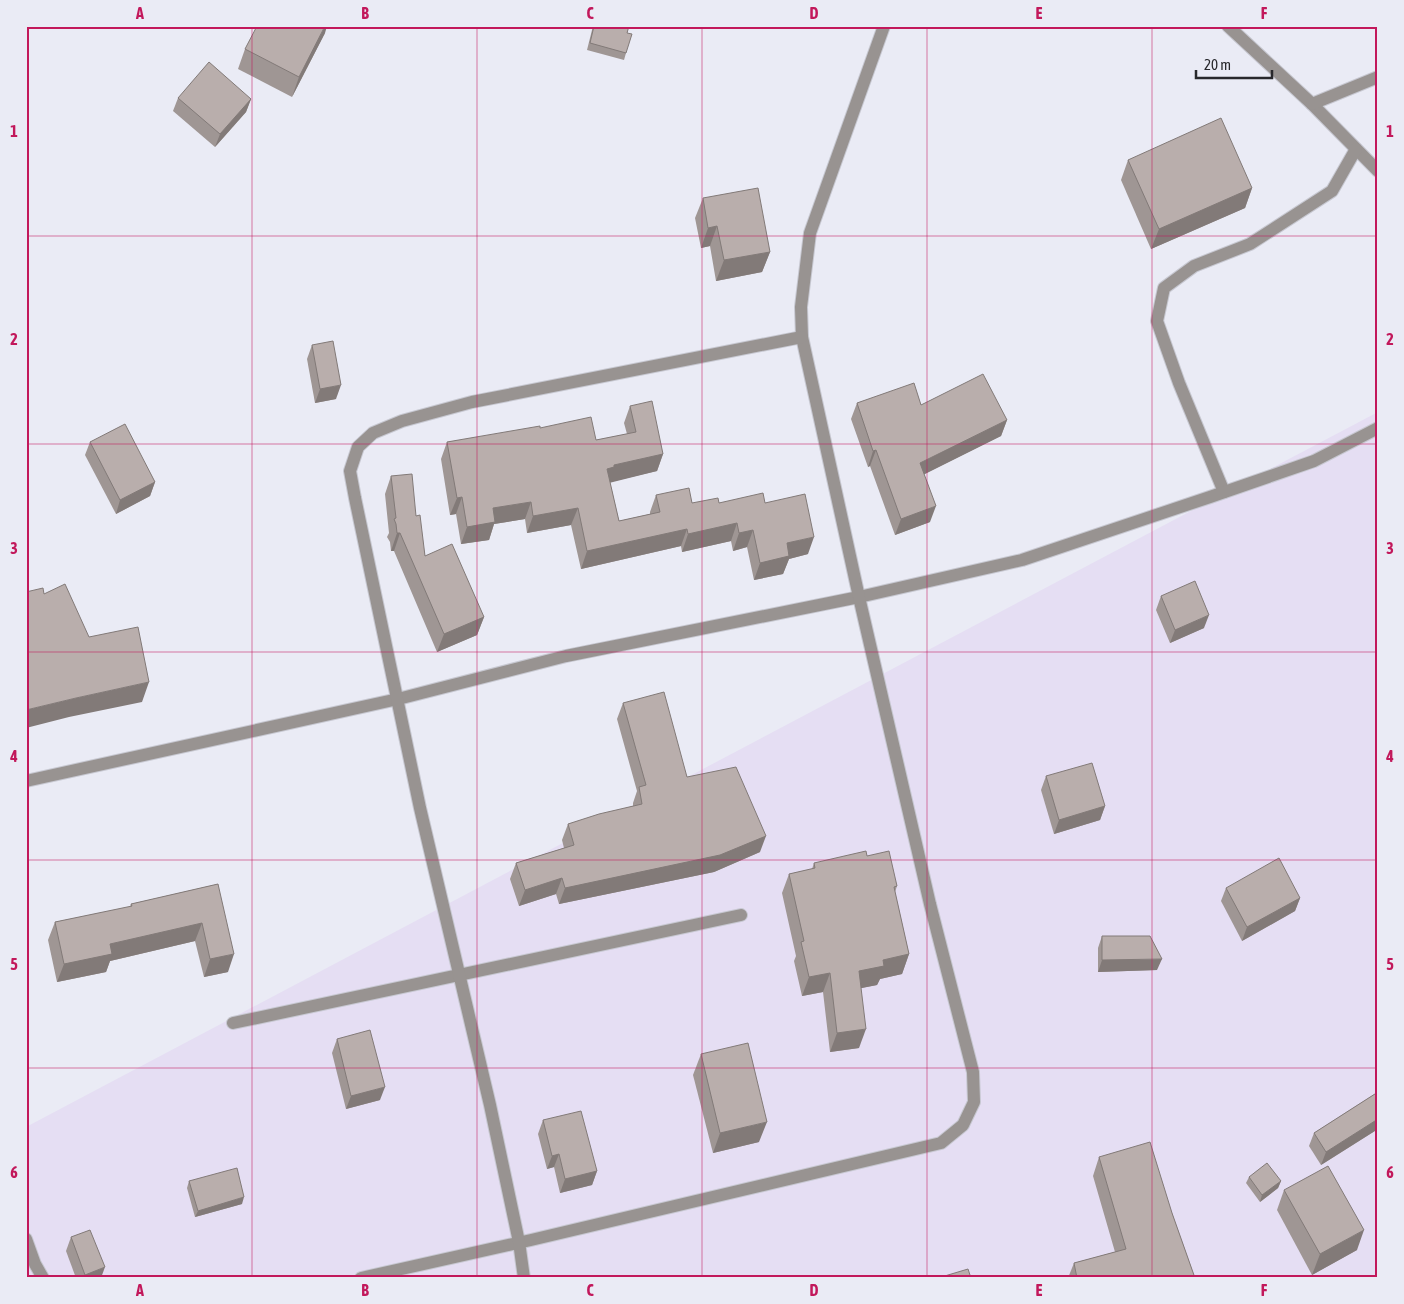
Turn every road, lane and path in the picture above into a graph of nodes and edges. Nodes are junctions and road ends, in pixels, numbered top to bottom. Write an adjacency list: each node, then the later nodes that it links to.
1 (884, 26): 7 (street)
2 (1228, 26): 4 (street)
3 (1378, 77): 4 (street)
4 (1312, 104): 5 (street)
5 (1356, 149): 6 (street); 9 (street)
6 (1378, 171)
7 (802, 337): 10 (street); 11 (street)
8 (1378, 428): 9 (street)
9 (1224, 492): 10 (street)
10 (859, 597): 11 (street); 17 (street)
11 (398, 700): 12 (street); 14 (street)
12 (26, 781)
13 (741, 915): 14 (street)
14 (460, 975): 15 (street); 17 (street)
15 (233, 1023)
16 (26, 1239): 18 (street)
17 (519, 1242): 19 (street); 20 (street)
18 (43, 1278)
19 (361, 1278)
20 (524, 1278)

